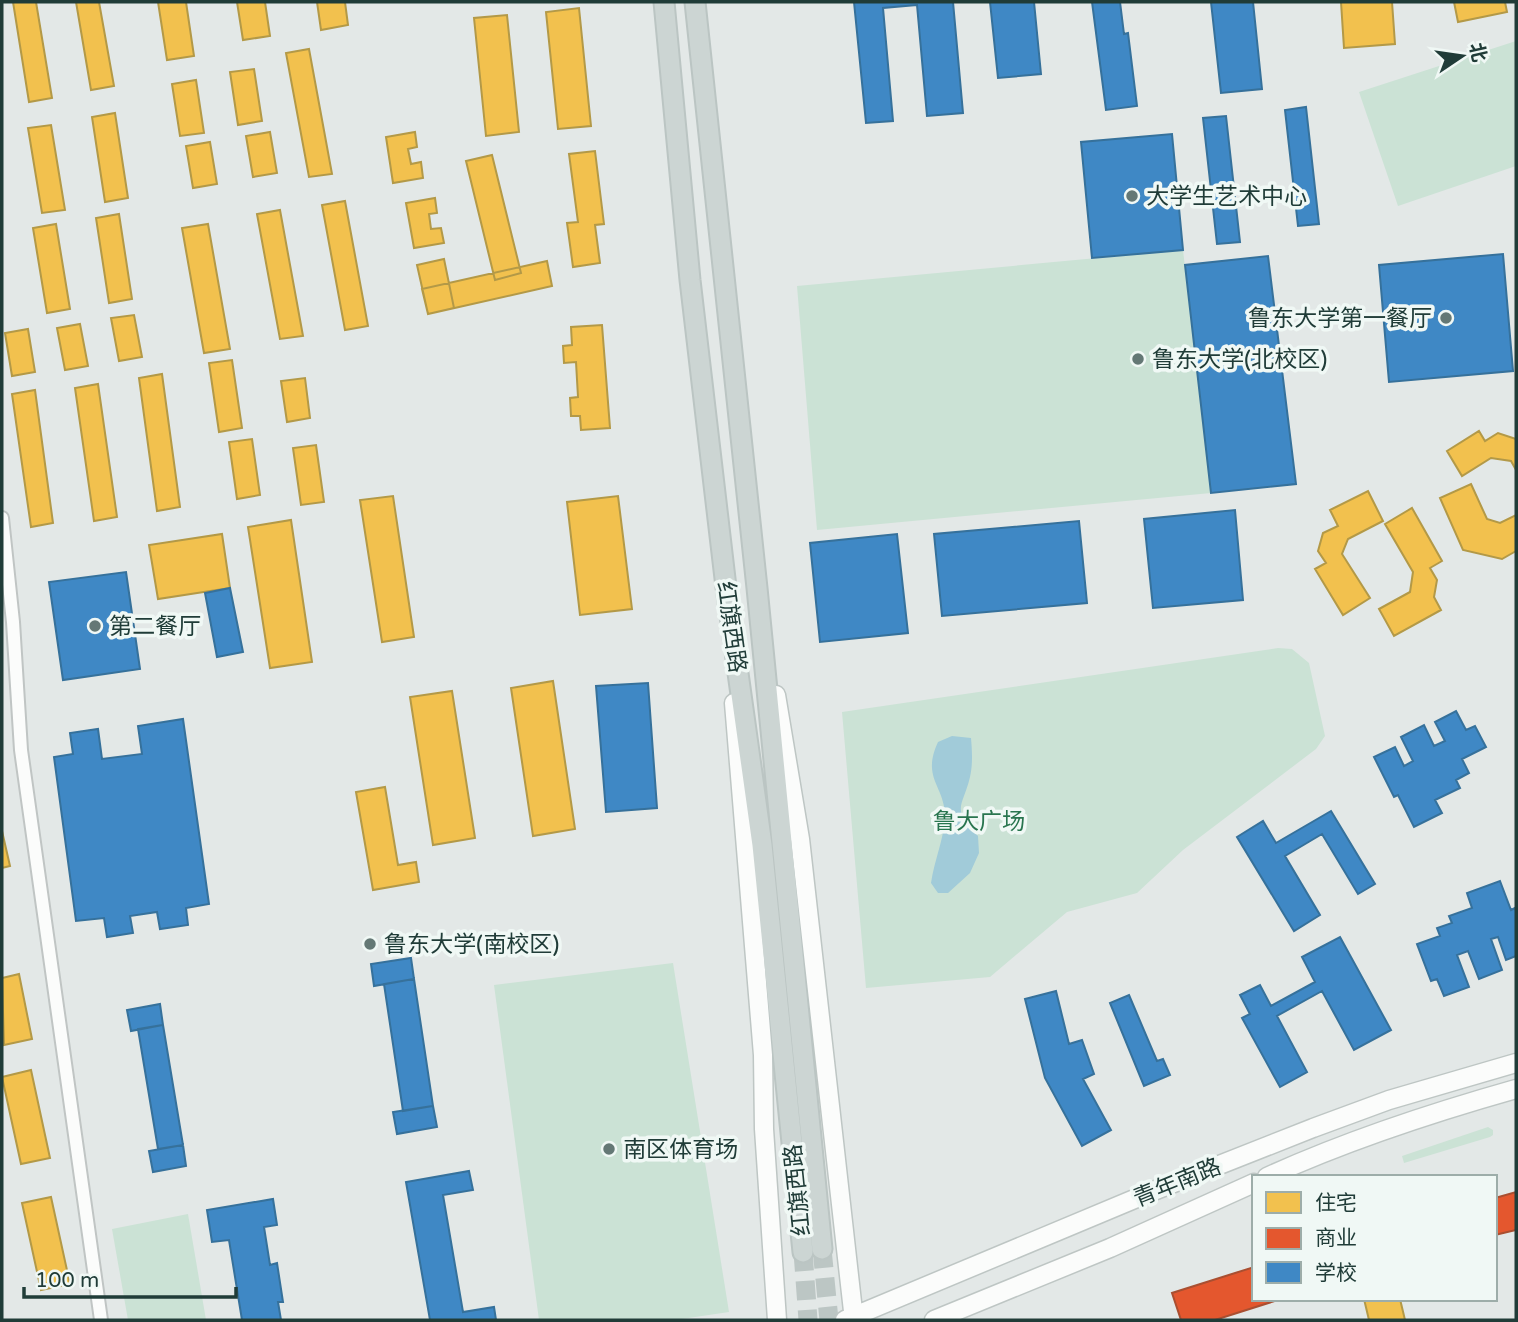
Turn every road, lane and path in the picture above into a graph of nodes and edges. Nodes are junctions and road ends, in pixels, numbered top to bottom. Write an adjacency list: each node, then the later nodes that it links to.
1 (664, 2): 4 (main road, 红旗西路)
2 (695, 2): 5 (main road, 红旗西路)
3 (2, 518): 11 (street)
4 (726, 587): 5 (main road, 红旗西路); 12 (main road)
5 (757, 588): 10 (main road)
6 (1516, 1063): 10 (main road, 青年南路)
7 (1516, 1089): 8 (main road)
8 (1271, 1175)
9 (1252, 1184): 13 (main road, 青年南路)
10 (851, 1319)
11 (102, 1320)
12 (777, 1320)
13 (934, 1320)

